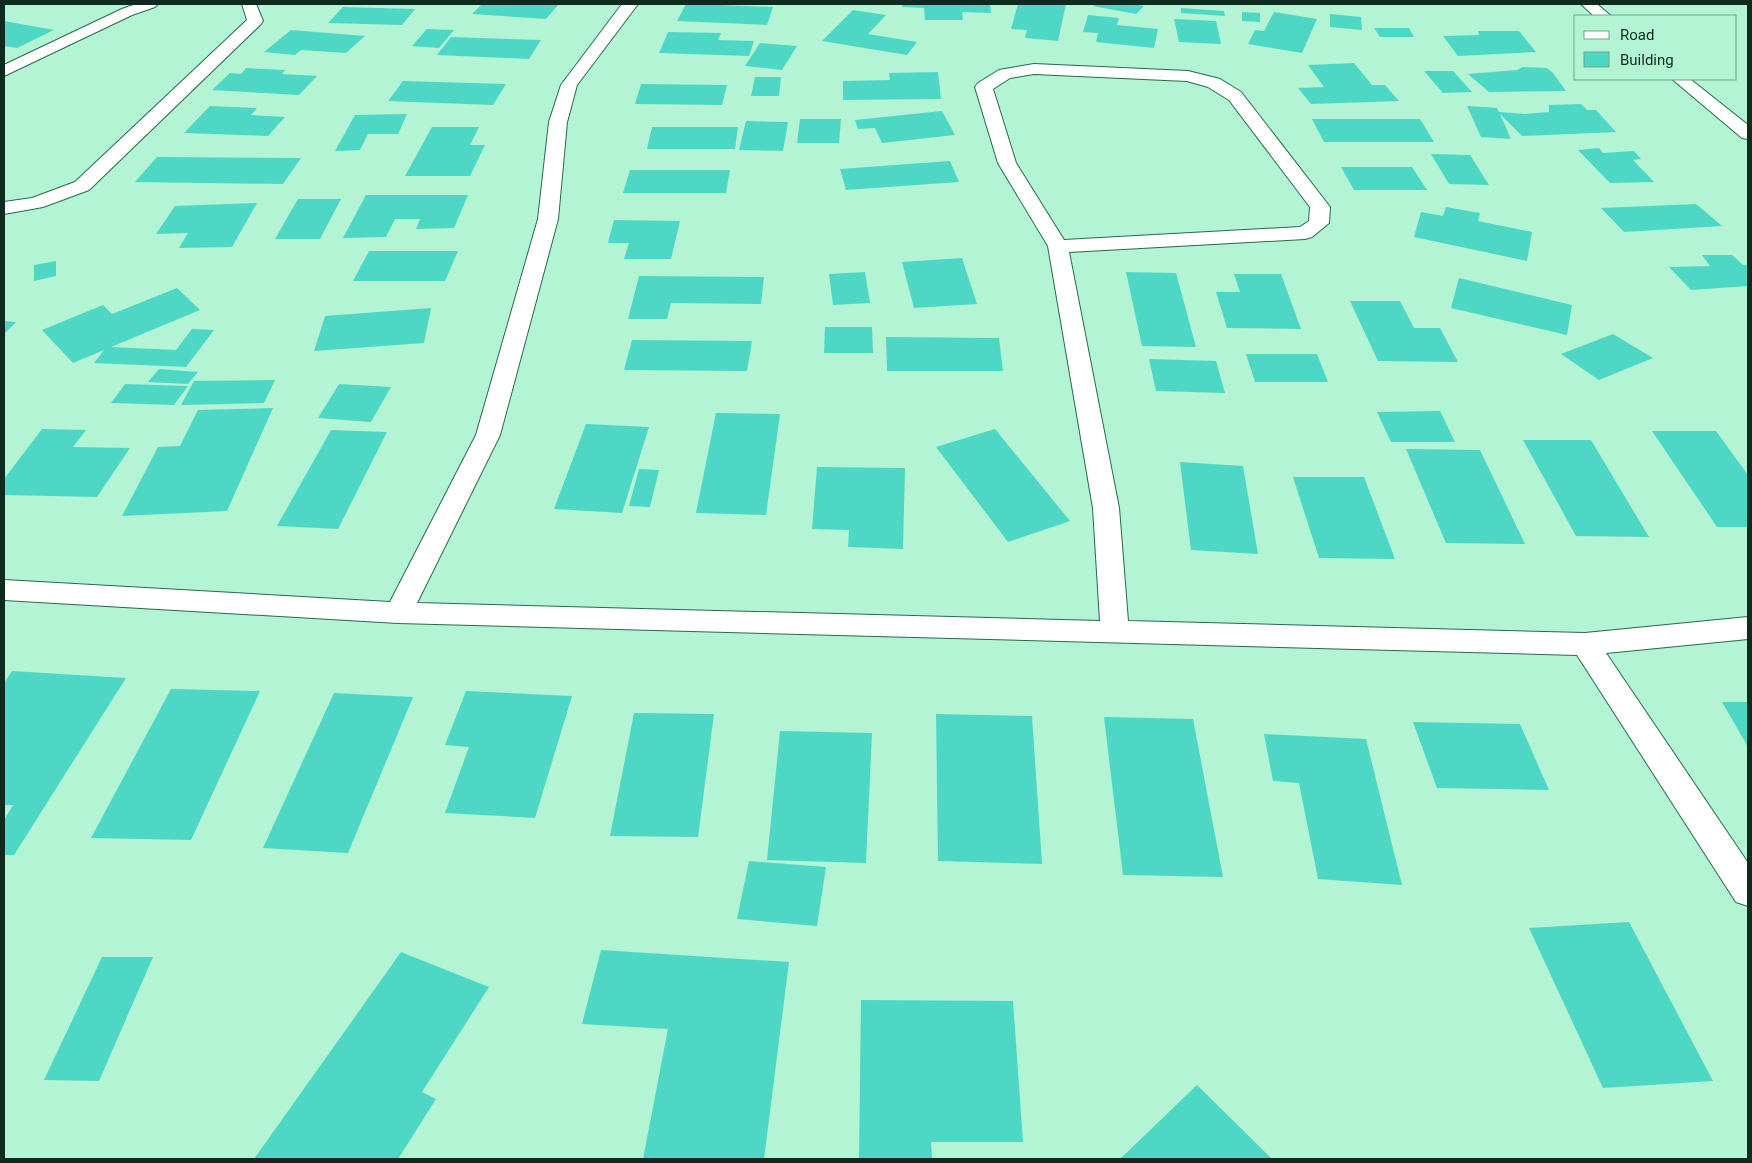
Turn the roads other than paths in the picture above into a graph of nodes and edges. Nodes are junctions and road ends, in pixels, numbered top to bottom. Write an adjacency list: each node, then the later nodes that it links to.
1 (150, 4): 6 (street)
2 (249, 4): 9 (street)
3 (630, 4): 12 (street)
4 (1588, 4): 5 (street)
5 (1602, 15)
6 (4, 71)
7 (1681, 80): 8 (street)
8 (1748, 134)
9 (4, 208)
10 (1058, 246): 10 (street); 14 (street)
11 (4, 590): 12 (street)
12 (398, 613): 14 (street)
13 (1748, 628): 15 (street)
14 (1115, 633): 15 (street)
15 (1584, 644): 16 (street)
16 (1748, 891)

